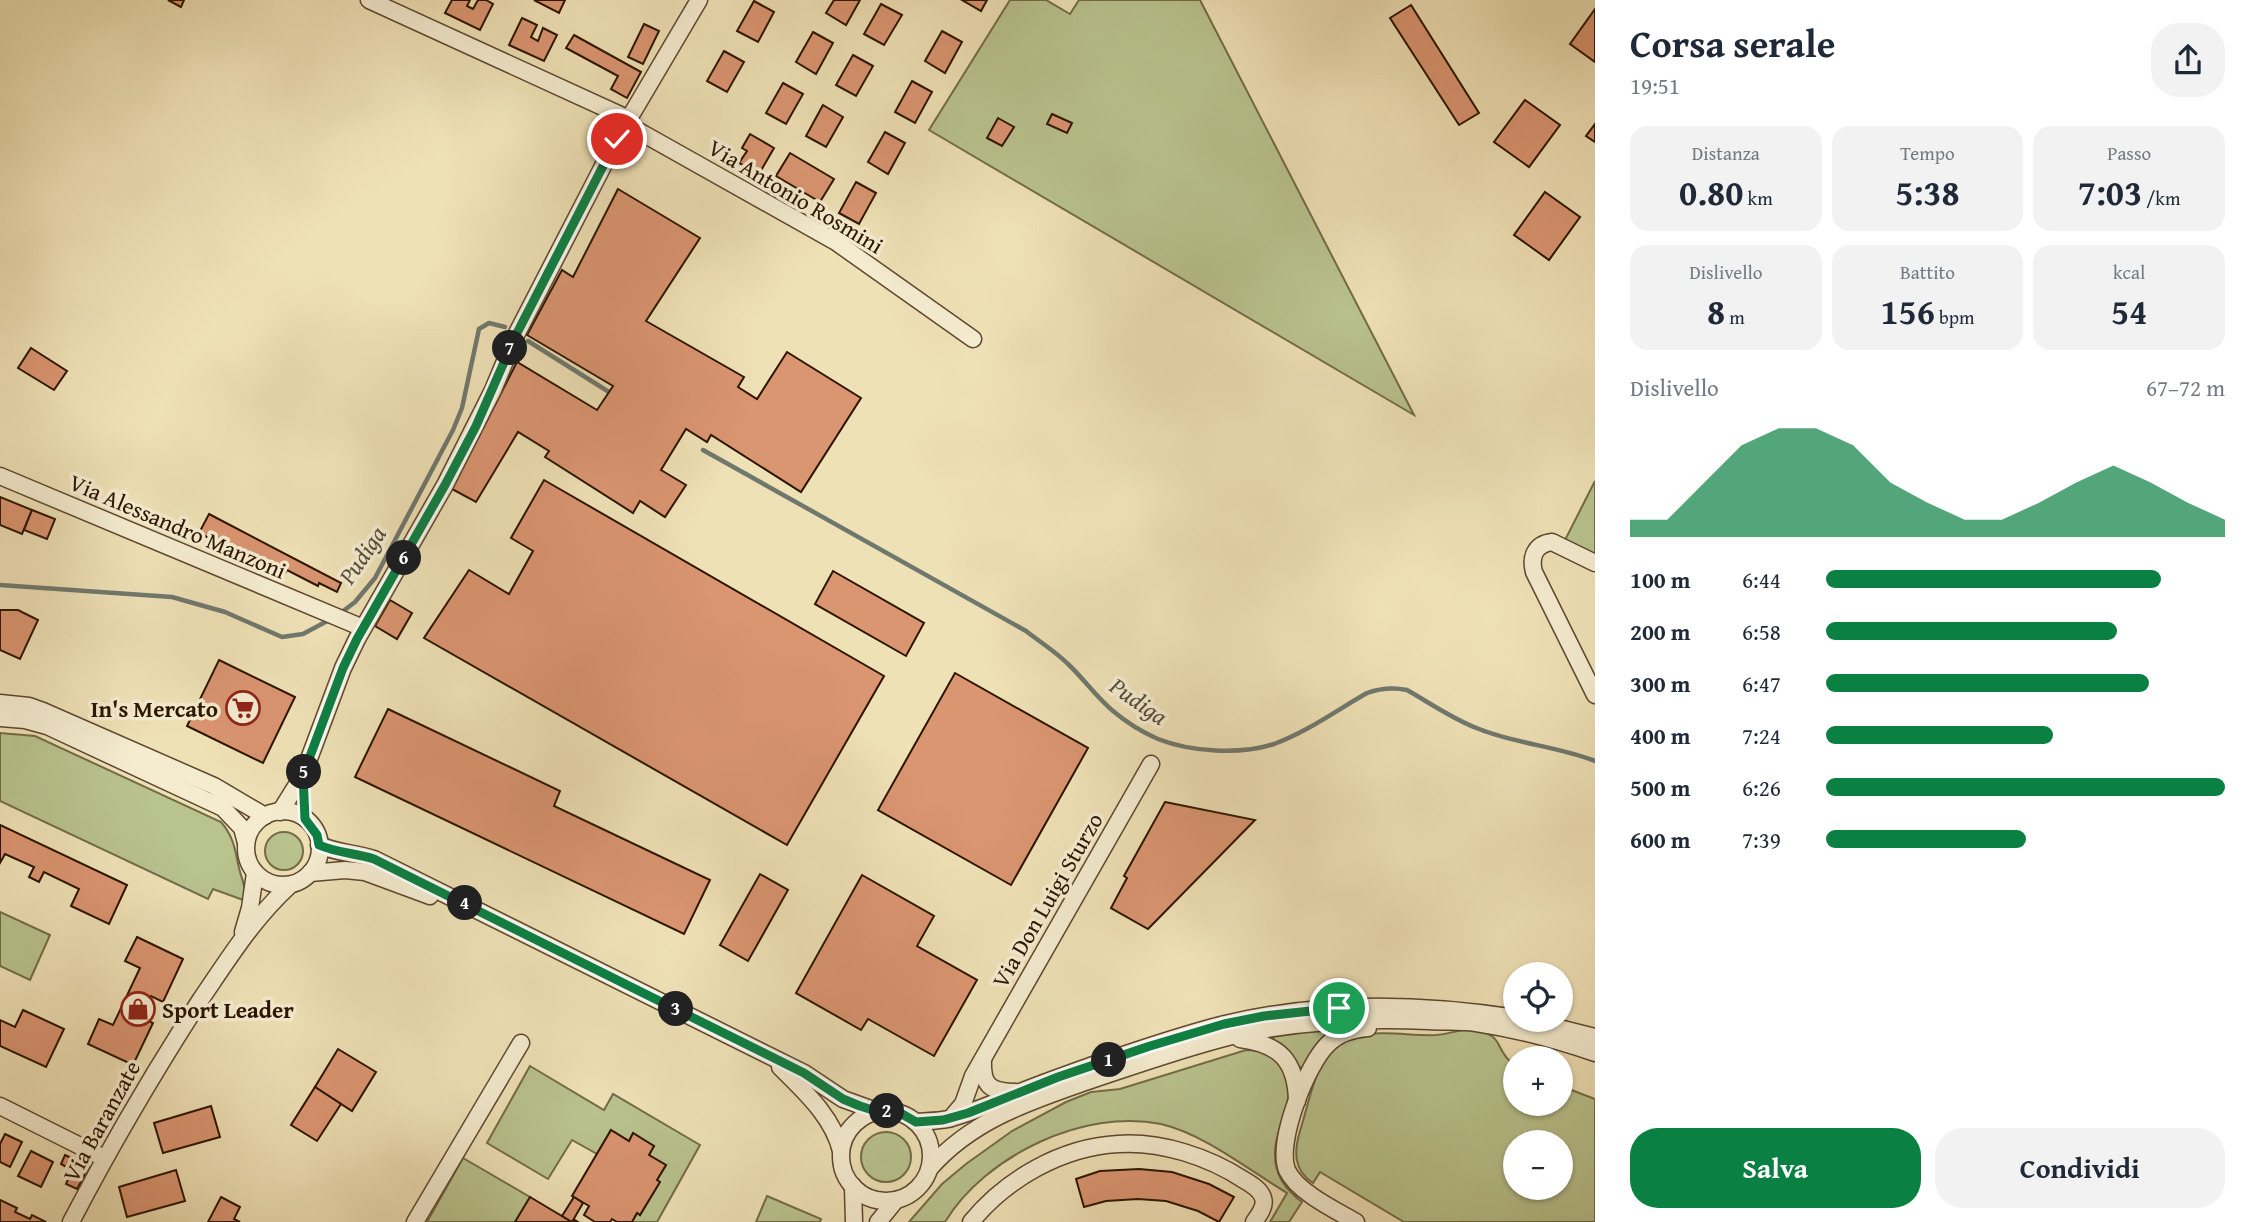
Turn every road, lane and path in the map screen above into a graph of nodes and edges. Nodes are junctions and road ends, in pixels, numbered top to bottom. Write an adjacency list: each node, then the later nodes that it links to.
1 (369, 0): 3 (street, Via Antonio Rosmini)
2 (699, 0): 3 (street)
3 (628, 121): 4 (street, Via Antonio Rosmini); 7 (street)
4 (973, 339)
5 (0, 475): 7 (street, Via Alessandro Manzoni)
6 (1595, 562): 8 (street)
7 (350, 623): 12 (street)
8 (1595, 695)
9 (0, 703): 13 (street)
10 (0, 718): 15 (street)
11 (1151, 764): 30 (street, Via Don Luigi Sturzo)
12 (303, 775): 13 (street); 14 (street)
13 (272, 814): 14 (street); 15 (street)
14 (305, 819): 16 (street)
15 (246, 843): 17 (street)
16 (319, 845): 18 (street); 21 (street)
17 (255, 873): 19 (street); 20 (street, Via Baranzate)
18 (310, 873): 19 (street); 21 (street)
19 (290, 885): 20 (street, Via Baranzate)
20 (241, 937): 38 (street, Via Baranzate)
21 (536, 941): 29 (street)
22 (1503, 1016): 31 (street)
23 (1451, 1022): 25 (street); 28 (street); 32 (street)
24 (1573, 1032): 26 (street)
25 (1229, 1037): 32 (street); 39 (street)
26 (1595, 1037)
27 (521, 1043): 44 (street)
28 (1595, 1053)
29 (771, 1058): 34 (street); 37 (street)
30 (984, 1059): 31 (street); 35 (street, Via Don Luigi Sturzo)
31 (1021, 1092): 35 (street)
32 (1297, 1104): 48 (street)
33 (0, 1106): 38 (street)
34 (879, 1112): 36 (street); 37 (street)
35 (951, 1118): 36 (street)
36 (916, 1122): 39 (street)
37 (841, 1151): 40 (street)
38 (104, 1158): 43 (street, Via Baranzate)
39 (930, 1168): 41 (street)
40 (853, 1186): 41 (street); 45 (street)
41 (896, 1200): 46 (street)
42 (1258, 1217): 47 (street)
43 (71, 1222)
44 (415, 1222)
45 (854, 1222)
46 (878, 1222)
47 (971, 1222)
48 (1356, 1222)

